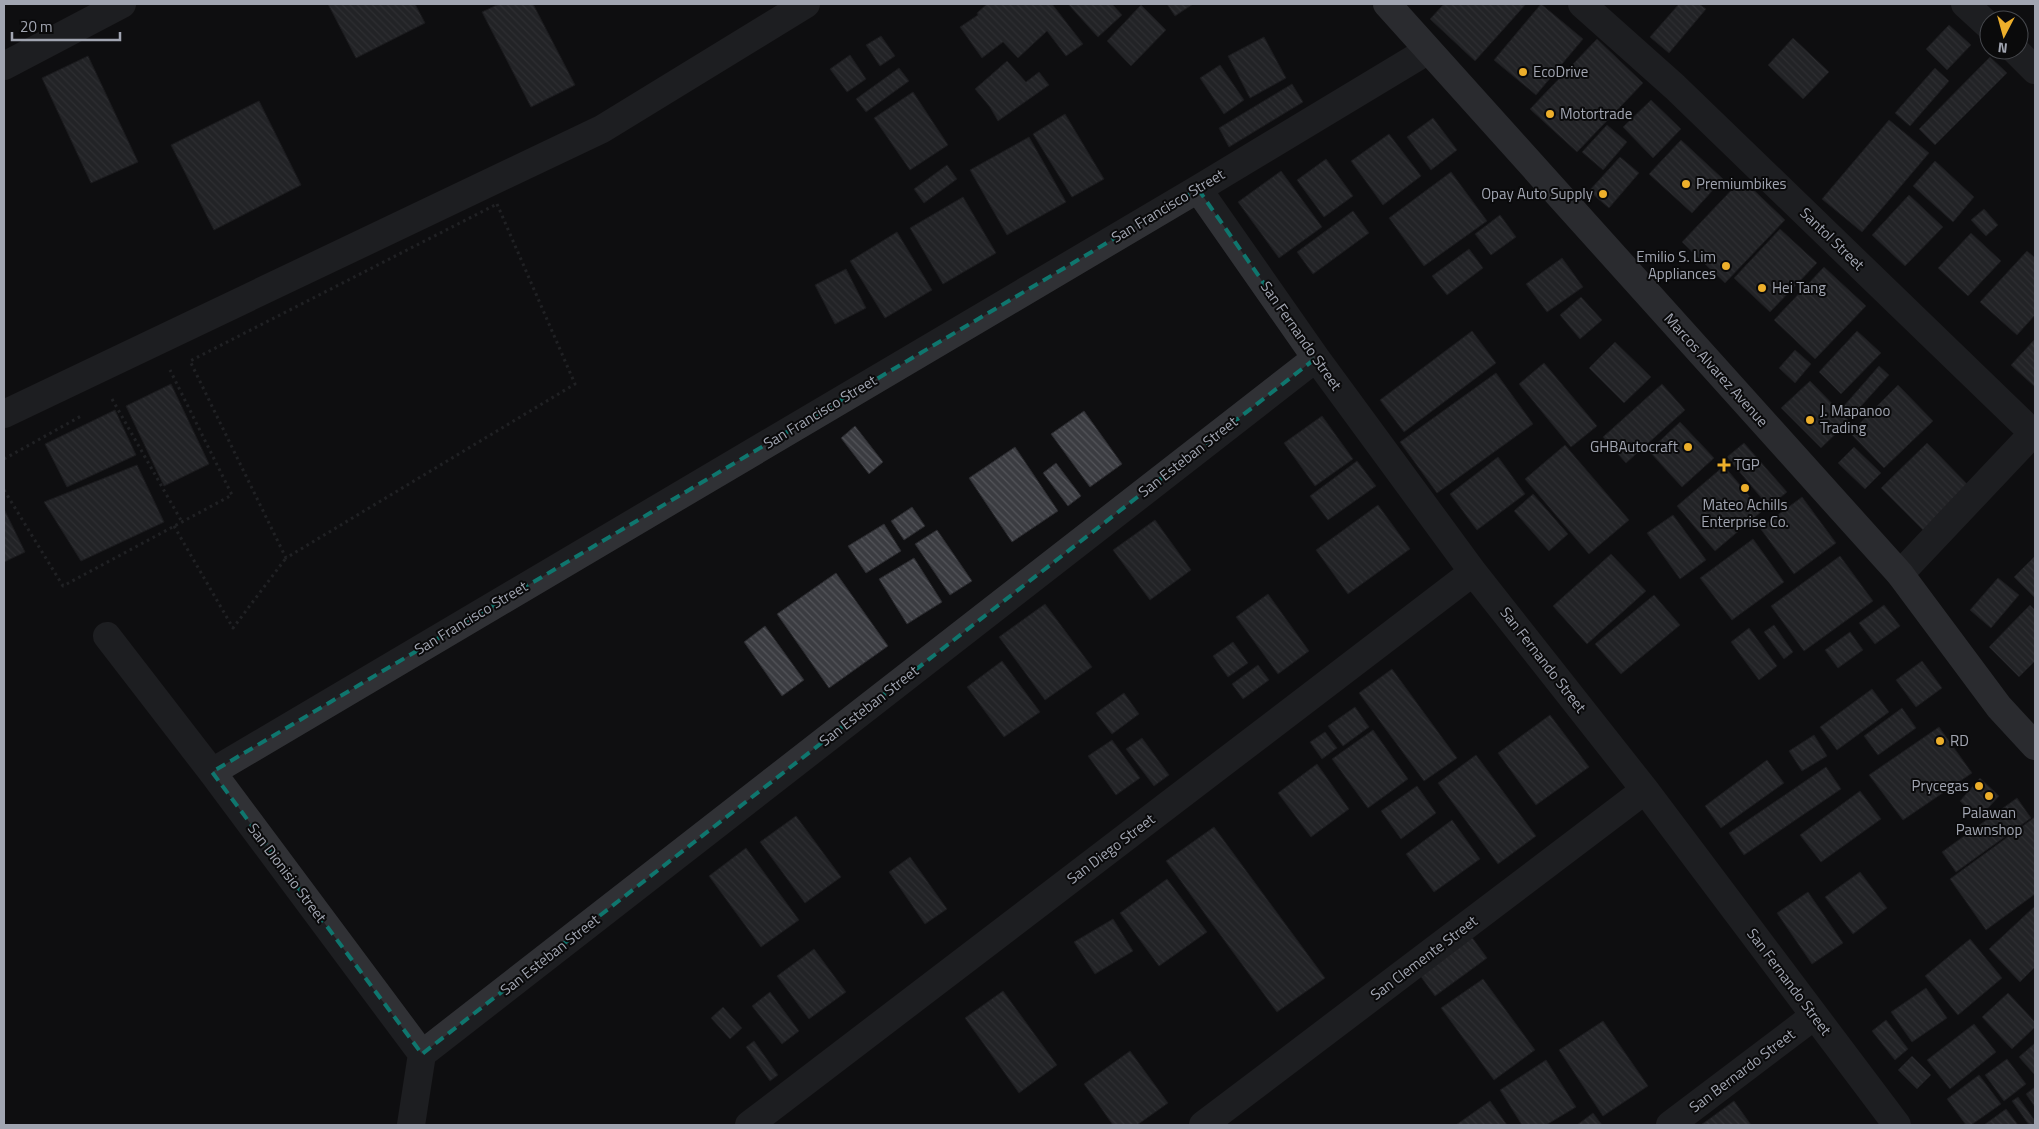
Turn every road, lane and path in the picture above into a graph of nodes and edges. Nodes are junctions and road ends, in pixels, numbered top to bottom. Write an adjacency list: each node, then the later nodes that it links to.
1 (122, 4): 9 (street)
2 (806, 4): 18 (street)
3 (1386, 4): 7 (main road, Marcos Alvarez Avenue)
4 (1582, 4): 19 (street, Santol Street)
5 (1965, 4): 6 (street)
6 (1979, 17)
7 (1427, 51): 11 (street, San Francisco Street); 26 (main road, Marcos Alvarez Avenue)
8 (2024, 60): 10 (street)
9 (4, 66)
10 (2035, 70)
11 (1198, 189): 12 (street, San Fernando Street); 29 (street, San Francisco Street)
12 (1316, 358): 25 (street, San Fernando Street); 32 (street, San Esteban Street)
13 (160, 372): 22 (path)
14 (120, 395): 15 (path)
15 (112, 399): 16 (path); 22 (path)
16 (104, 404)
17 (87, 413): 20 (path)
18 (4, 414)
19 (2035, 434): 26 (street)
20 (4, 459)
21 (4, 490): 23 (path)
22 (182, 522): 23 (path)
23 (174, 526): 24 (path)
24 (286, 558): 24 (path)
25 (1473, 572): 30 (street, San Fernando Street); 34 (street, San Diego Street)
26 (1900, 574): 28 (main road, Marcos Alvarez Avenue)
27 (107, 636): 29 (street, San Dionisio Street)
28 (2035, 746)
29 (212, 772): 32 (street, San Dionisio Street)
30 (1645, 790): 31 (street, San Fernando Street); 35 (street, San Clemente Street)
31 (1814, 1016): 36 (street, San Bernardo Street); 37 (street, San Fernando Street)
32 (422, 1054): 33 (street)
33 (411, 1125)
34 (749, 1125)
35 (1203, 1125)
36 (1670, 1125)
37 (1897, 1125)

